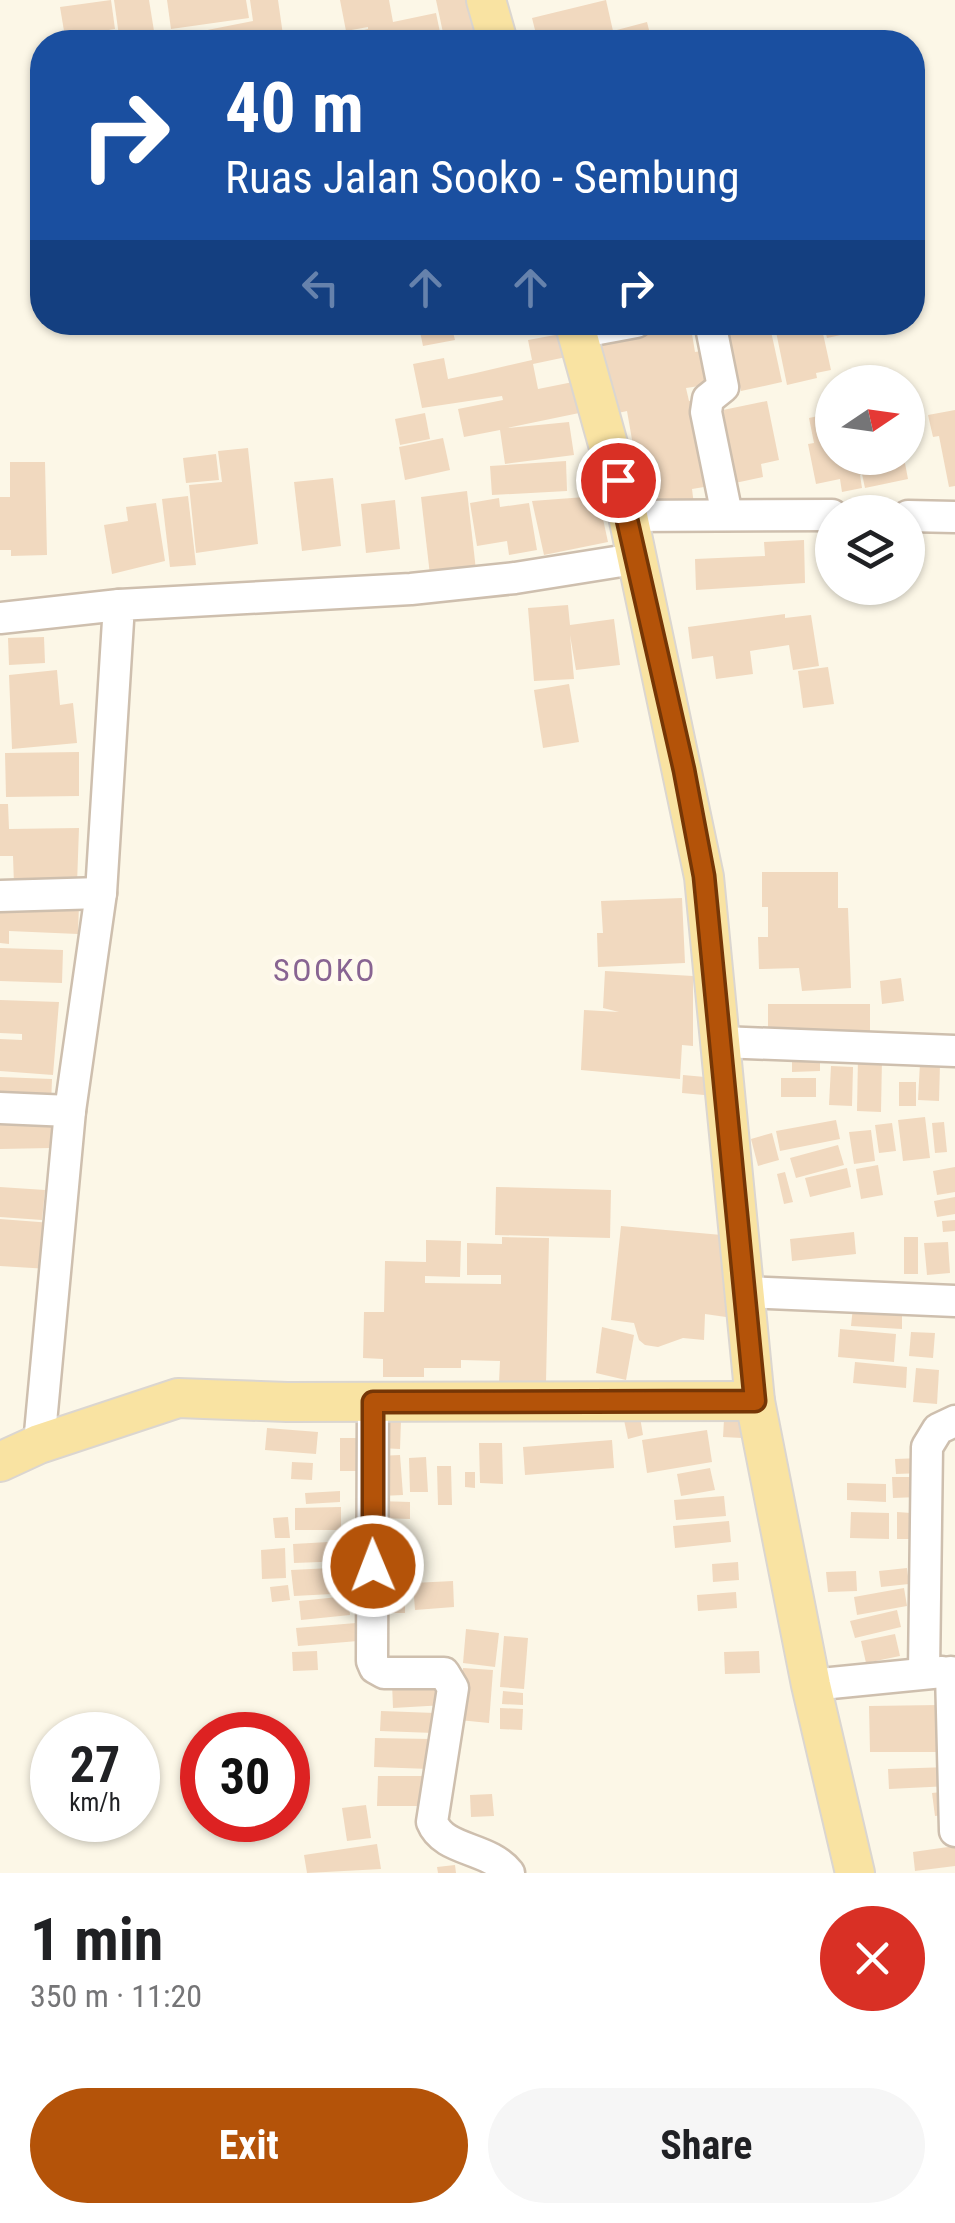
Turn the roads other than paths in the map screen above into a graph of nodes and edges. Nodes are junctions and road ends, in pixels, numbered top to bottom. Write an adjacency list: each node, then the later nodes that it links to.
1 (486, 0): 2 (main road)
2 (495, 30)
3 (577, 335): 7 (main road)
4 (713, 335): 5 (street)
5 (727, 514): 6 (street); 7 (street)
6 (815, 515)
7 (628, 516): 10 (main road)
8 (925, 516): 9 (street)
9 (955, 516)
10 (634, 559): 11 (street); 15 (main road)
11 (118, 605): 12 (street); 13 (street)
12 (0, 618)
13 (101, 894): 14 (street); 18 (street)
14 (0, 896)
15 (721, 1042): 16 (street); 19 (main road)
16 (955, 1051)
17 (0, 1108): 18 (street)
18 (70, 1112): 24 (street)
19 (744, 1292): 20 (street); 21 (main road)
20 (955, 1302)
21 (755, 1401): 22 (main road); 27 (main road)
22 (373, 1402): 24 (main road); 29 (street)
23 (955, 1421): 26 (street)
24 (40, 1444): 25 (main road)
25 (0, 1462)
26 (943, 1672): 27 (street); 28 (street)
27 (811, 1685): 30 (main road)
28 (955, 1831)
29 (509, 1873)
30 (855, 1873)

